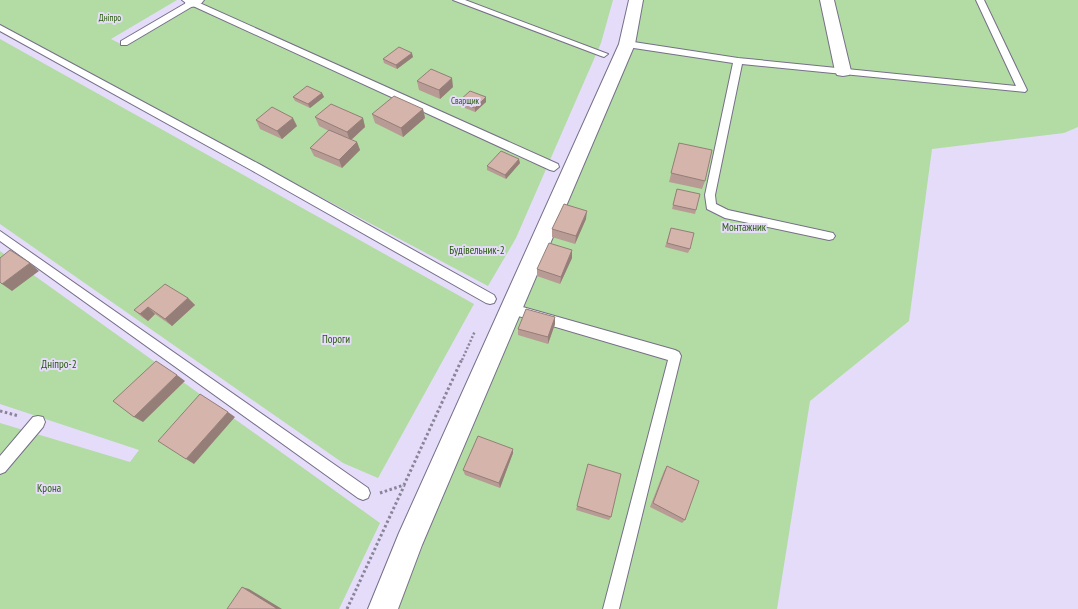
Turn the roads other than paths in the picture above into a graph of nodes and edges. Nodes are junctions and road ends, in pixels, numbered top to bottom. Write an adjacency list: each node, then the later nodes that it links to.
1 (457, 0): 9 (lane)
2 (636, 0): 8 (street)
3 (827, 0): 11 (street)
4 (980, 0): 11 (lane)
5 (192, 1): 7 (lane); 12 (lane)
6 (0, 28): 15 (lane)
7 (124, 43)
8 (627, 44): 10 (lane); 16 (street)
9 (604, 54)
10 (738, 60): 11 (lane); 14 (lane)
11 (843, 71)
12 (554, 167)
13 (0, 235): 19 (lane)
14 (829, 236)
15 (490, 299)
16 (512, 309): 20 (street); 21 (lane)
17 (38, 422): 18 (lane)
18 (0, 467)
19 (363, 493)
20 (383, 609)
21 (611, 609)

